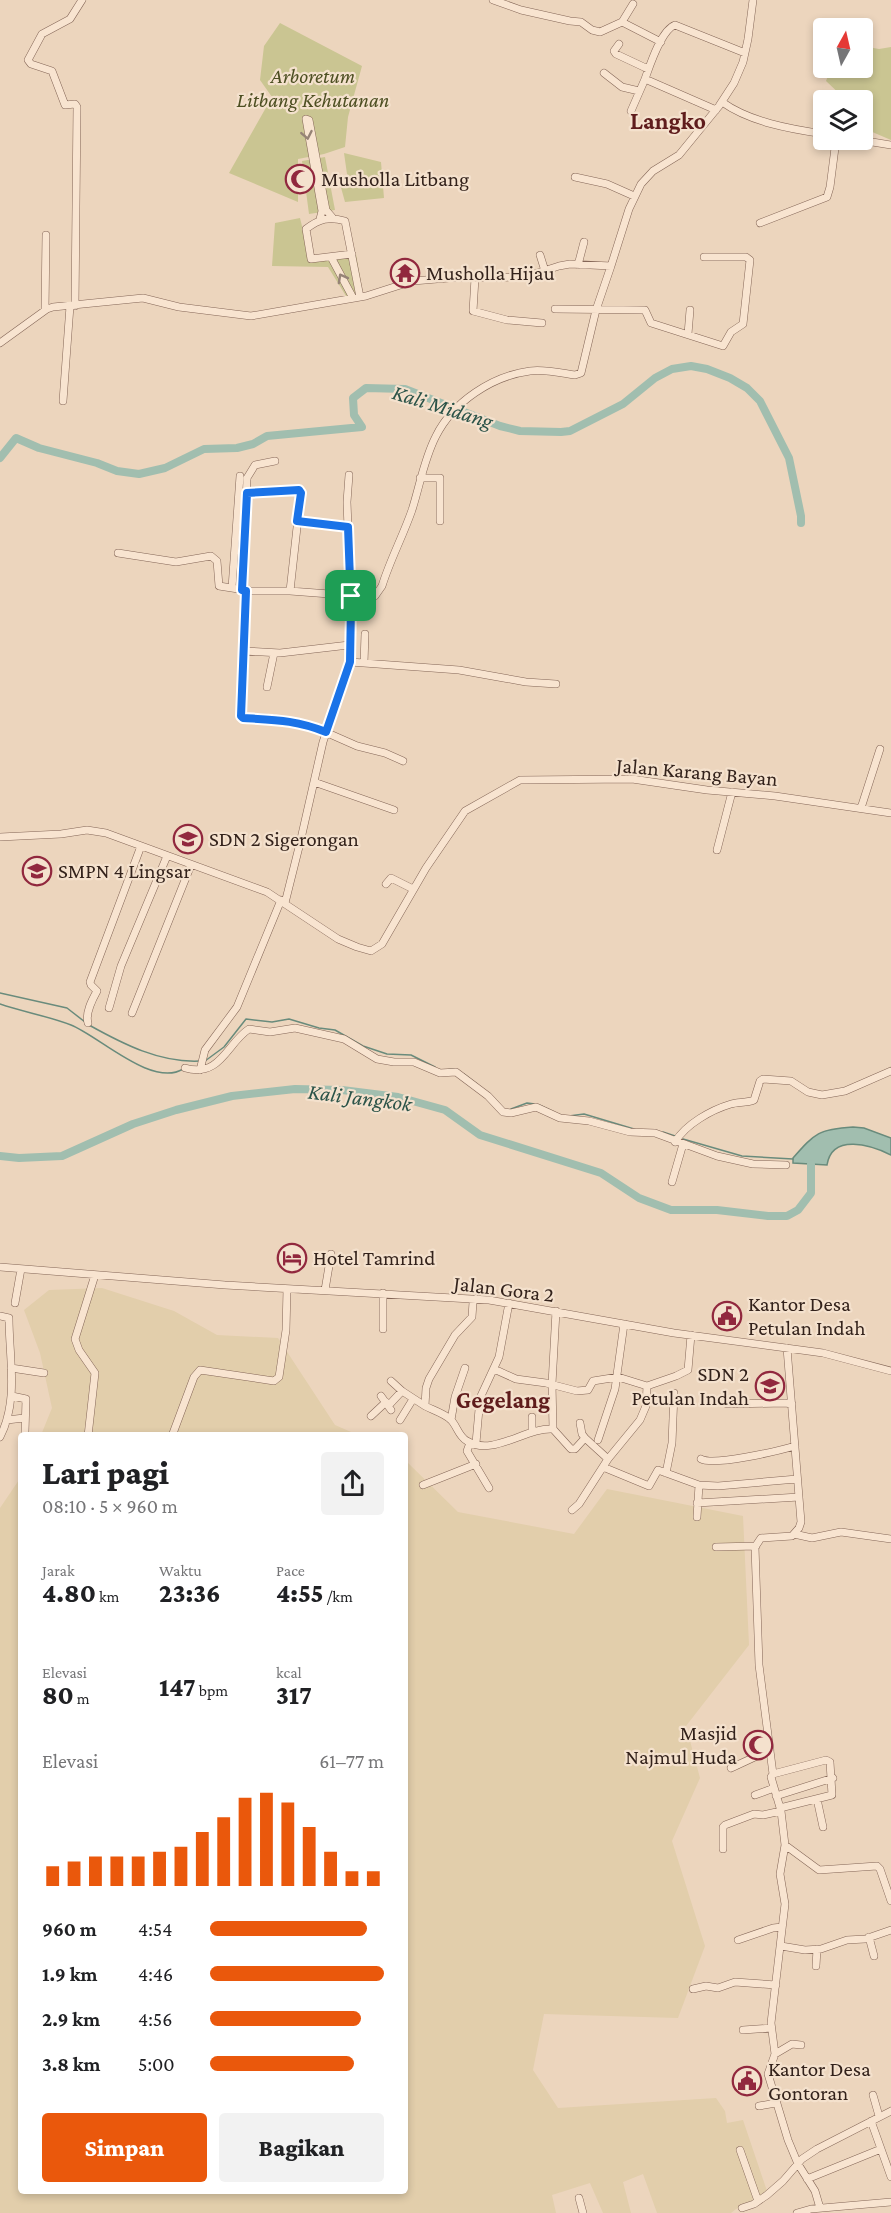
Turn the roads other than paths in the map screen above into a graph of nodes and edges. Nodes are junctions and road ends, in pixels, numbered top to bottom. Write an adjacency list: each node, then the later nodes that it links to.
1 (82, 0): 38 (street)
2 (493, 0): 5 (street)
3 (753, 0): 8 (street)
4 (633, 4): 5 (street)
5 (622, 22): 6 (street)
6 (661, 42): 8 (street); 9 (street)
7 (619, 44): 9 (street)
8 (745, 53): 13 (street)
9 (648, 69): 11 (street)
10 (604, 73): 12 (street)
11 (645, 79): 12 (street); 14 (street)
12 (639, 91): 15 (street)
13 (722, 102): 14 (street); 16 (street)
14 (716, 110): 22 (street)
15 (631, 111)
16 (813, 132)
17 (873, 143): 18 (street)
18 (891, 146)
19 (835, 150): 26 (street)
20 (314, 157): 23 (street)
21 (575, 177): 22 (street)
22 (634, 196): 34 (street)
23 (324, 210): 24 (street); 25 (street)
24 (332, 218): 25 (street); 29 (street)
25 (320, 219): 31 (street)
26 (760, 223)
27 (46, 235): 40 (street)
28 (584, 242): 33 (street)
29 (352, 254): 31 (street); 37 (street)
30 (540, 255): 35 (street)
31 (331, 257): 37 (street, one-way to 31)
32 (704, 257): 44 (street)
33 (578, 265): 34 (street); 35 (street)
34 (611, 266): 41 (street)
35 (545, 271): 36 (street)
36 (475, 278): 37 (street); 43 (street)
37 (356, 298): 38 (street)
38 (72, 306): 40 (street); 46 (street)
39 (555, 309): 41 (street)
40 (45, 310): 45 (street)
41 (596, 310): 44 (street); 50 (street)
42 (690, 310): 44 (street)
43 (542, 323)
44 (688, 334)
45 (0, 343)
46 (63, 401)
47 (275, 461): 51 (street)
48 (349, 475): 54 (street)
49 (240, 476): 51 (street)
50 (420, 478): 53 (street); 59 (street)
51 (243, 492): 52 (street); 56 (street); 57 (street)
52 (297, 521): 54 (street); 58 (street)
53 (440, 521)
54 (348, 527): 59 (street)
55 (118, 553): 56 (street)
56 (232, 588): 57 (street)
57 (244, 590): 58 (street); 62 (street)
58 (290, 591): 59 (street)
59 (351, 596): 61 (street)
60 (365, 634): 65 (street)
61 (349, 645): 63 (street); 64 (street)
62 (245, 651): 63 (street); 68 (street)
63 (274, 653): 67 (street)
64 (350, 662): 65 (street); 68 (street)
65 (364, 663): 66 (street)
66 (556, 684)
67 (267, 687)
68 (326, 732): 70 (street); 71 (street)
69 (880, 749): 73 (street)
70 (404, 761)
71 (314, 782): 74 (street); 83 (street)
72 (732, 792): 73 (street, Jalan Karang Bayan); 78 (street); 82 (street, Jalan Karang Bayan)
73 (861, 808): 75 (street, Jalan Karang Bayan)
74 (394, 810)
75 (890, 810)
76 (0, 837): 77 (street, Jalan Karang Bayan)
77 (141, 846): 79 (street, Jalan Karang Bayan); 86 (street)
78 (717, 850)
79 (167, 856): 80 (street, Jalan Karang Bayan); 84 (street)
80 (191, 865): 83 (street, Jalan Karang Bayan); 85 (street)
81 (386, 885): 82 (street)
82 (413, 889): 83 (street, Jalan Karang Bayan)
83 (283, 901): 88 (street)
84 (109, 1008)
85 (132, 1013)
86 (88, 1023)
87 (185, 1068): 88 (street)
88 (200, 1069): 90 (street)
89 (891, 1071): 90 (street)
90 (679, 1140): 91 (street); 92 (street)
91 (786, 1165)
92 (672, 1182)
93 (331, 1254): 98 (street)
94 (0, 1268): 95 (street, Jalan Gora 2)
95 (21, 1269): 96 (street, Jalan Gora 2); 101 (street)
96 (95, 1275): 97 (street, Jalan Gora 2); 135 (street)
97 (287, 1289): 98 (street, Jalan Gora 2); 136 (street)
98 (325, 1290): 99 (street, Jalan Gora 2)
99 (383, 1293): 100 (street, Jalan Gora 2); 106 (street)
100 (476, 1299): 102 (street, Jalan Gora 2); 124 (street)
101 (15, 1303)
102 (509, 1303): 103 (street, Jalan Gora 2); 111 (street)
103 (556, 1311): 105 (street, Jalan Gora 2); 116 (street)
104 (0, 1316): 109 (street)
105 (624, 1324): 107 (street, Jalan Gora 2); 114 (street)
106 (384, 1329)
107 (691, 1335): 108 (street, Jalan Gora 2); 117 (street)
108 (787, 1348): 112 (street, Jalan Gora 2); 123 (street)
109 (11, 1368): 113 (street); 120 (street)
110 (465, 1368): 130 (street)
111 (494, 1369): 116 (street); 140 (street)
112 (891, 1371)
113 (44, 1373)
114 (618, 1377): 116 (street); 117 (street); 139 (street)
115 (391, 1381): 118 (street)
116 (552, 1384): 132 (street)
117 (647, 1386): 142 (street)
118 (402, 1390): 121 (street); 125 (street)
119 (674, 1392): 146 (street)
120 (12, 1396): 127 (street); 128 (street)
121 (413, 1399): 124 (street); 129 (street)
122 (727, 1404): 123 (street)
123 (792, 1404): 141 (street)
124 (425, 1406): 130 (street)
125 (371, 1416)
126 (532, 1417): 133 (street)
127 (24, 1418): 128 (street); 134 (street)
128 (7, 1420): 137 (street)
129 (400, 1420)
130 (452, 1420): 140 (street)
131 (580, 1423): 138 (street)
132 (553, 1429): 133 (street); 138 (street)
133 (532, 1431): 140 (street)
134 (25, 1432)
135 (88, 1432)
136 (173, 1432)
137 (0, 1437)
138 (585, 1438): 142 (street)
139 (598, 1440)
140 (473, 1443): 144 (street)
141 (795, 1446): 143 (street); 147 (street)
142 (608, 1459): 145 (street)
143 (701, 1459)
144 (476, 1464): 148 (street); 150 (street)
145 (603, 1467): 146 (street); 153 (street)
146 (666, 1473): 149 (street)
147 (797, 1479): 149 (street); 151 (street)
148 (423, 1485)
149 (699, 1485): 152 (street)
150 (489, 1488)
151 (799, 1497): 152 (street); 155 (street)
152 (697, 1503): 154 (street)
153 (572, 1510)
154 (697, 1517)
155 (794, 1534): 156 (street); 157 (street)
156 (891, 1539)
157 (756, 1545): 158 (street); 159 (street)
158 (716, 1547)
159 (770, 1750): 160 (street); 161 (street)
160 (731, 1768)
161 (773, 1774): 162 (street); 163 (street)
162 (833, 1778): 163 (street); 165 (street)
163 (775, 1792): 164 (street); 166 (street)
164 (755, 1795)
165 (817, 1799): 166 (street); 167 (street)
166 (781, 1810): 168 (street); 169 (street)
167 (823, 1827)
168 (785, 1845): 170 (street); 171 (street)
169 (723, 1849)
170 (891, 1900)
171 (782, 1927): 174 (street); 175 (street)
172 (891, 1930): 173 (street)
173 (869, 1937): 176 (street); 177 (street)
174 (738, 1940)
175 (781, 1946): 176 (street); 179 (street)
176 (817, 1949): 178 (street)
177 (874, 1956)
178 (816, 1966)
179 (776, 1985): 180 (street); 181 (street)
180 (693, 1989)
181 (771, 2028): 182 (street); 184 (street)
182 (742, 2030)
183 (801, 2045): 184 (street)
184 (775, 2054): 186 (street)
185 (873, 2095): 189 (street)
186 (776, 2103): 187 (street); 193 (street)
187 (759, 2106)
188 (891, 2111): 189 (street)
189 (879, 2116): 190 (street)
190 (871, 2121): 191 (street); 193 (street)
191 (881, 2149): 194 (street); 195 (street)
192 (740, 2150): 197 (street)
193 (798, 2164): 195 (street); 197 (street)
194 (891, 2177)
195 (807, 2178): 200 (street)
196 (579, 2198): 201 (street)
197 (758, 2202): 199 (street)
198 (891, 2202): 200 (street)
199 (742, 2208)
200 (820, 2208): 202 (street)
201 (583, 2213)
202 (797, 2213)

